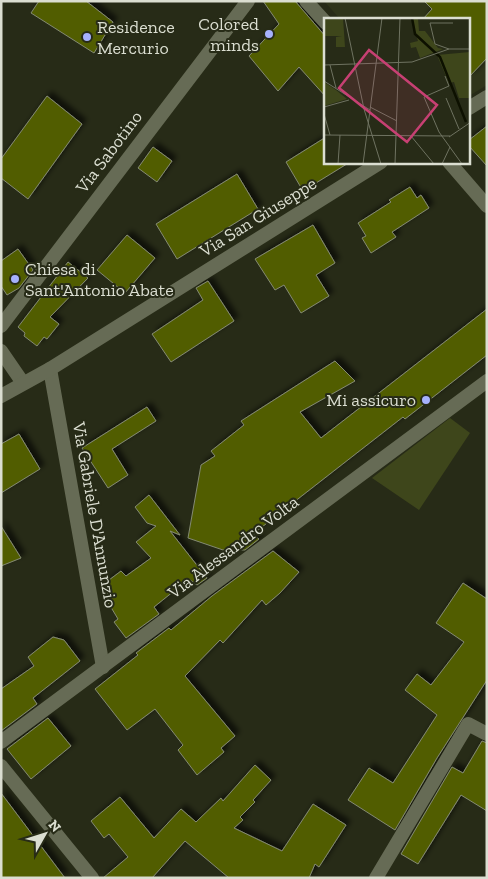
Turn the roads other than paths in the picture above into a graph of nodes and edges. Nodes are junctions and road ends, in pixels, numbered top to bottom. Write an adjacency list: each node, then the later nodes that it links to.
1 (248, 1): 9 (street, Via Sabotino)
2 (306, 1): 3 (street)
3 (324, 22)
4 (487, 97): 5 (street)
5 (470, 107)
6 (378, 164): 11 (street, Via San Giuseppe)
7 (451, 164): 8 (street)
8 (487, 206)
9 (1, 326)
10 (1, 351): 13 (street)
11 (50, 369): 13 (street, Via San Giuseppe); 15 (street, Via Gabriele D'Annunzio)
12 (487, 381): 15 (street, Via Alessandro Volta)
13 (23, 383): 14 (street, Via San Giuseppe)
14 (1, 396)
15 (103, 667): 17 (street, Via Alessandro Volta)
16 (487, 734): 22 (street)
17 (1, 742)
18 (1, 766): 19 (street)
19 (80, 864): 20 (street); 21 (street)
20 (76, 878)
21 (92, 878)
22 (376, 878)

